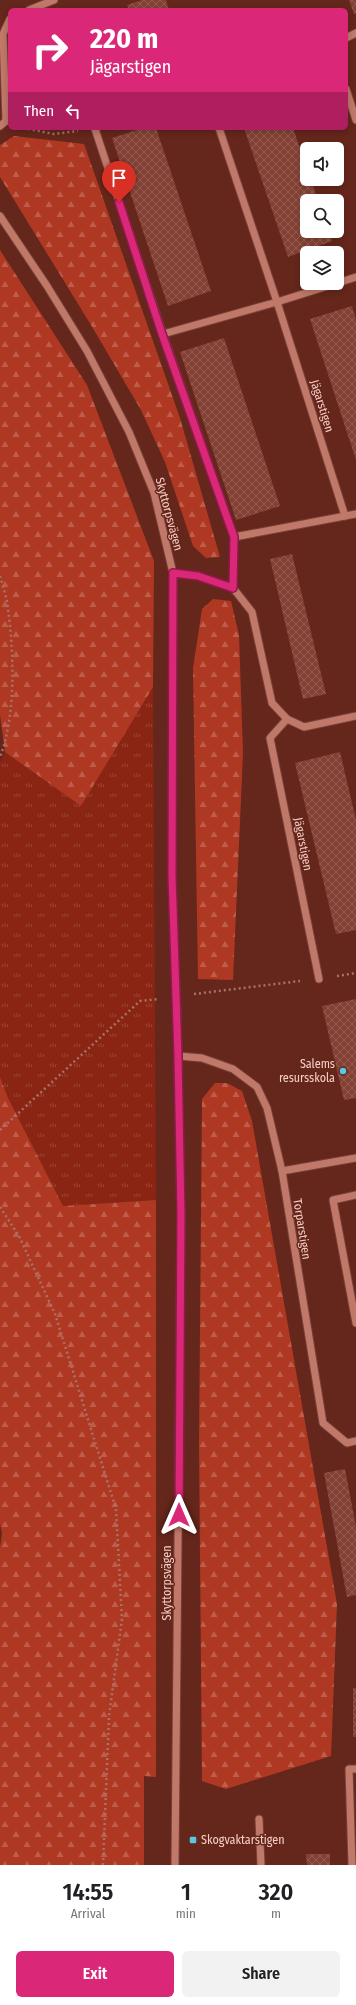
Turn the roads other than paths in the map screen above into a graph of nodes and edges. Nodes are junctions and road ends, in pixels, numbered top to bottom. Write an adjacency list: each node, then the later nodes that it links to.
1 (54, 0): 2 (street)
2 (34, 8)
3 (8, 23): 6 (street)
4 (348, 95): 5 (street)
5 (356, 120)
6 (0, 126)
7 (97, 130): 12 (street)
8 (220, 130): 11 (street, Jägarstigen)
9 (0, 216): 16 (street, Skyttorpsvägen)
10 (356, 277): 11 (street)
11 (278, 302): 12 (street); 14 (street, Jägarstigen)
12 (162, 334): 15 (street)
13 (356, 514): 14 (street)
14 (345, 516): 15 (street)
15 (234, 537): 17 (street)
16 (173, 573): 17 (street); 21 (street, Skyttorpsvägen, bridge)
17 (233, 588): 19 (street)
18 (356, 716): 19 (street)
19 (287, 720): 20 (street, Jägarstigen)
20 (318, 979)
21 (178, 1056): 23 (street, Torparstigen); 29 (street, Skyttorpsvägen)
22 (356, 1158): 23 (street)
23 (282, 1171): 26 (street, Torparstigen)
24 (356, 1194): 25 (street)
25 (356, 1323)
26 (356, 1441)
27 (356, 1769): 31 (street)
28 (259, 1819): 30 (street)
29 (175, 1865)
30 (261, 1865)
31 (352, 1865)

